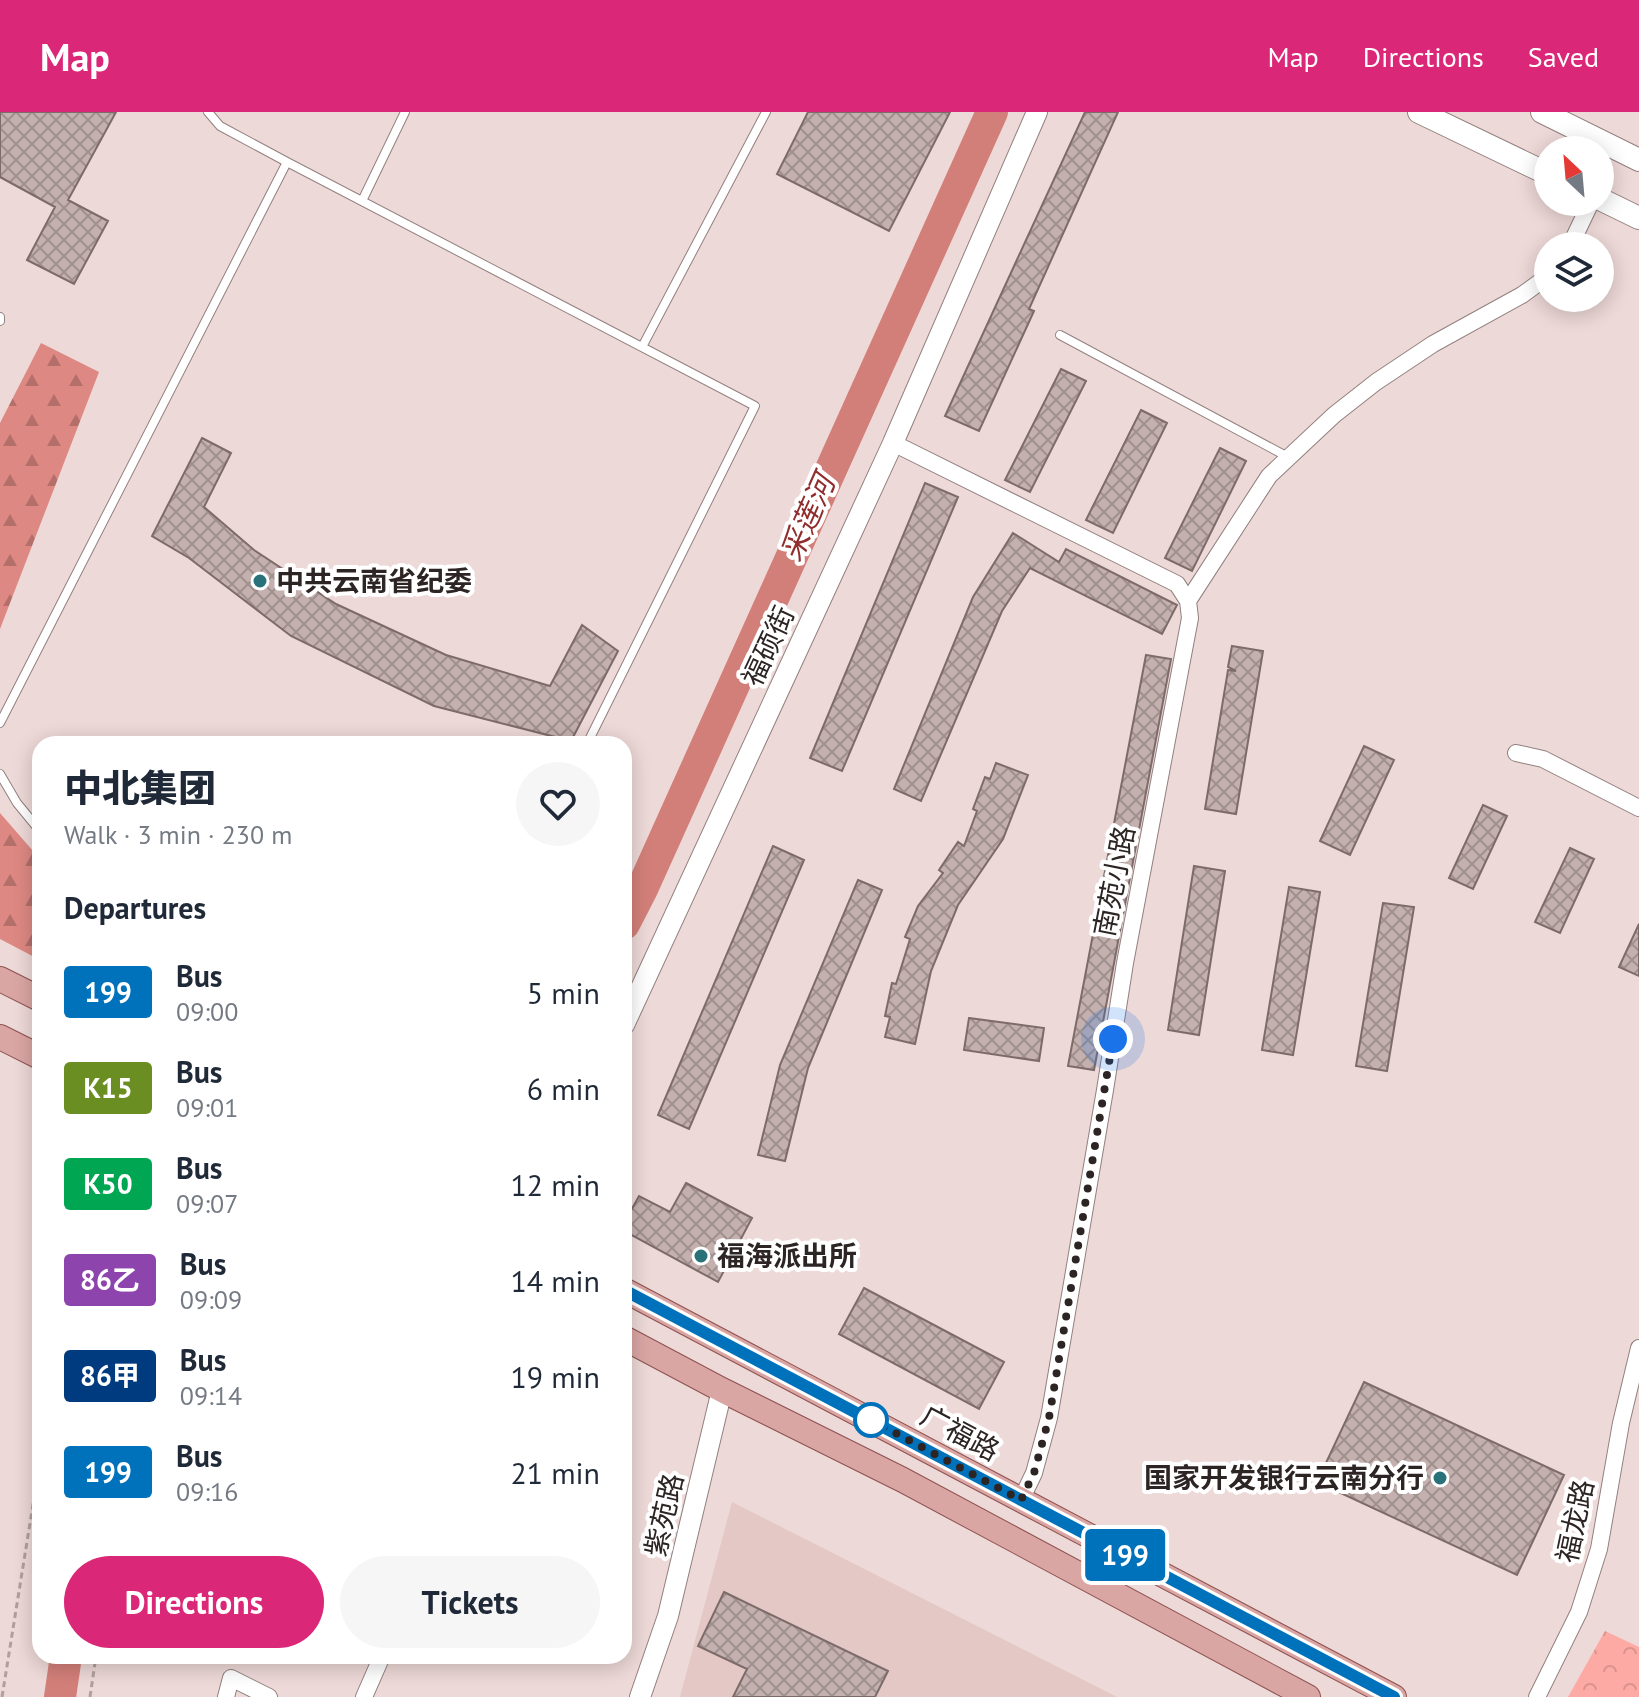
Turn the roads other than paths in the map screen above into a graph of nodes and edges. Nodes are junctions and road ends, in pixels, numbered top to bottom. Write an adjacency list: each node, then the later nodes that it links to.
1 (208, 112): 8 (lane)
2 (405, 112): 10 (lane)
3 (766, 112): 15 (lane)
4 (1037, 112): 16 (street, 福硕街)
5 (1419, 112): 9 (main road)
6 (1542, 112): 7 (main road)
7 (1639, 160)
8 (287, 162): 10 (lane); 19 (lane)
9 (1534, 167)
10 (362, 201): 15 (lane)
11 (1614, 206): 12 (main road)
12 (1639, 218)
13 (1534, 286): 17 (street)
14 (1060, 335): 17 (lane)
15 (642, 347): 20 (lane)
16 (893, 443): 18 (street); 27 (street, 福硕街)
17 (1288, 457): 18 (street)
18 (1188, 601): 34 (street, 南苑小路)
19 (0, 723)
20 (591, 736)
21 (1516, 753): 23 (street)
22 (0, 774): 24 (lane)
23 (1639, 808)
24 (32, 821)
25 (0, 979): 26 (main road)
26 (32, 995)
27 (632, 1008)
28 (0, 1037): 29 (main road)
29 (32, 1053)
30 (632, 1294): 34 (main road, 广福路)
31 (632, 1342): 33 (main road)
32 (1639, 1348): 42 (street, 福龙路)
33 (722, 1390): 39 (street, 紫苑路); 40 (main road)
34 (1021, 1500): 41 (main road, 广福路)
35 (378, 1664): 38 (street)
36 (226, 1697): 37 (street)
37 (269, 1697)
38 (364, 1697)
39 (640, 1697)
40 (1308, 1697)
41 (1394, 1697)
42 (1537, 1697)

